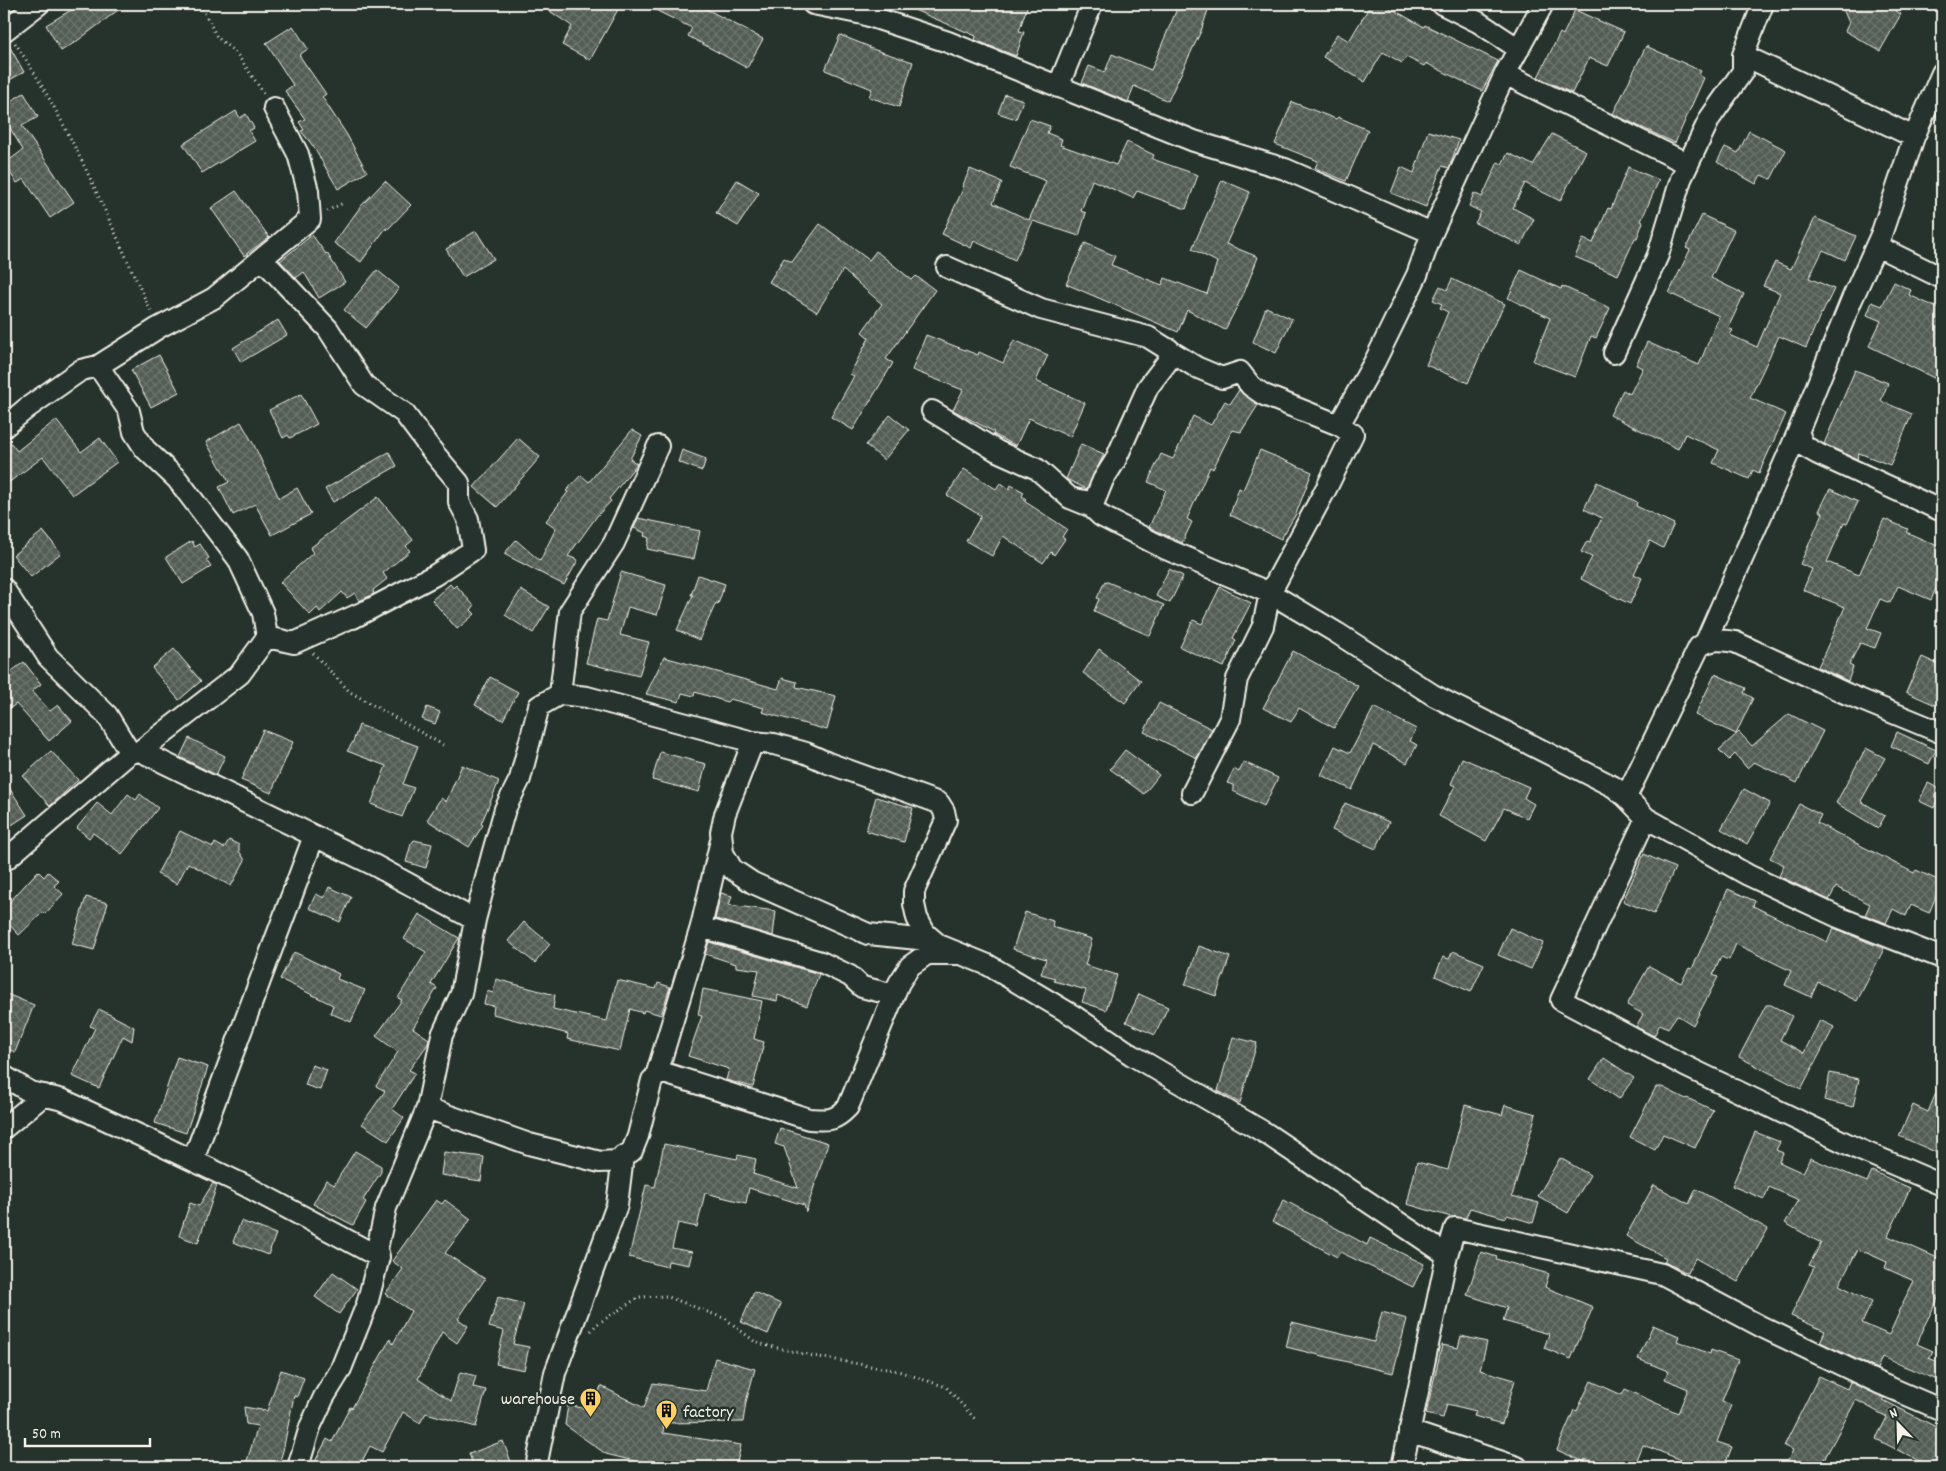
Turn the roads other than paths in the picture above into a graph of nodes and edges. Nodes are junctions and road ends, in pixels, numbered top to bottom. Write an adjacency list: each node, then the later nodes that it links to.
1 (38, 4): 7 (street)
2 (813, 4): 12 (street)
3 (1092, 4): 12 (street)
4 (1442, 4): 8 (street)
5 (1543, 4): 8 (street)
6 (1763, 4): 9 (street)
7 (5, 31)
8 (1519, 48): 11 (street)
9 (1743, 55): 14 (street); 15 (street)
10 (1942, 73): 14 (street)
11 (1505, 74): 15 (street); 16 (street)
12 (1058, 86): 16 (street)
13 (272, 105): 18 (street)
14 (1914, 137): 17 (street)
15 (1688, 164): 22 (street)
16 (1432, 233): 25 (street)
17 (1877, 246): 20 (street); 27 (street)
18 (262, 260): 23 (street); 33 (street)
19 (947, 267): 21 (street)
20 (1942, 278)
21 (1170, 350): 25 (street); 29 (street)
22 (1614, 354)
23 (98, 366): 26 (street); 33 (street)
24 (932, 411): 29 (street)
25 (1339, 425): 32 (street)
26 (4, 427)
27 (1798, 432): 30 (street); 34 (street)
28 (658, 446): 35 (street)
29 (1070, 498): 32 (street)
30 (1942, 511)
31 (4, 589): 38 (street)
32 (1270, 593): 39 (street); 40 (street)
33 (267, 637): 38 (street)
34 (1706, 641): 36 (street); 40 (street)
35 (560, 694): 37 (street); 45 (street)
36 (1942, 733)
37 (753, 742): 43 (street); 47 (street)
38 (135, 752): 42 (street); 44 (street)
39 (1192, 793)
40 (1626, 797): 41 (street)
41 (1646, 818): 49 (street); 58 (street)
42 (314, 836): 45 (street); 57 (street)
43 (722, 837): 46 (street); 47 (street)
44 (4, 861)
45 (475, 920): 54 (street)
46 (701, 927): 50 (street); 52 (street)
47 (940, 945): 48 (street)
48 (960, 954): 50 (street); 59 (street)
49 (1942, 958)
50 (894, 995): 52 (street)
51 (4, 1076): 53 (street)
52 (656, 1076): 56 (street)
53 (44, 1095): 55 (street); 57 (street)
54 (427, 1108): 56 (street); 60 (street)
55 (4, 1128)
56 (623, 1156): 64 (street)
57 (193, 1160): 60 (street)
58 (1942, 1185)
59 (1447, 1255): 61 (street); 62 (street)
60 (378, 1257): 63 (street)
61 (1942, 1410)
62 (1410, 1431): 65 (street); 66 (street)
63 (298, 1467)
64 (536, 1467)
65 (1402, 1467)
66 (1517, 1467)

